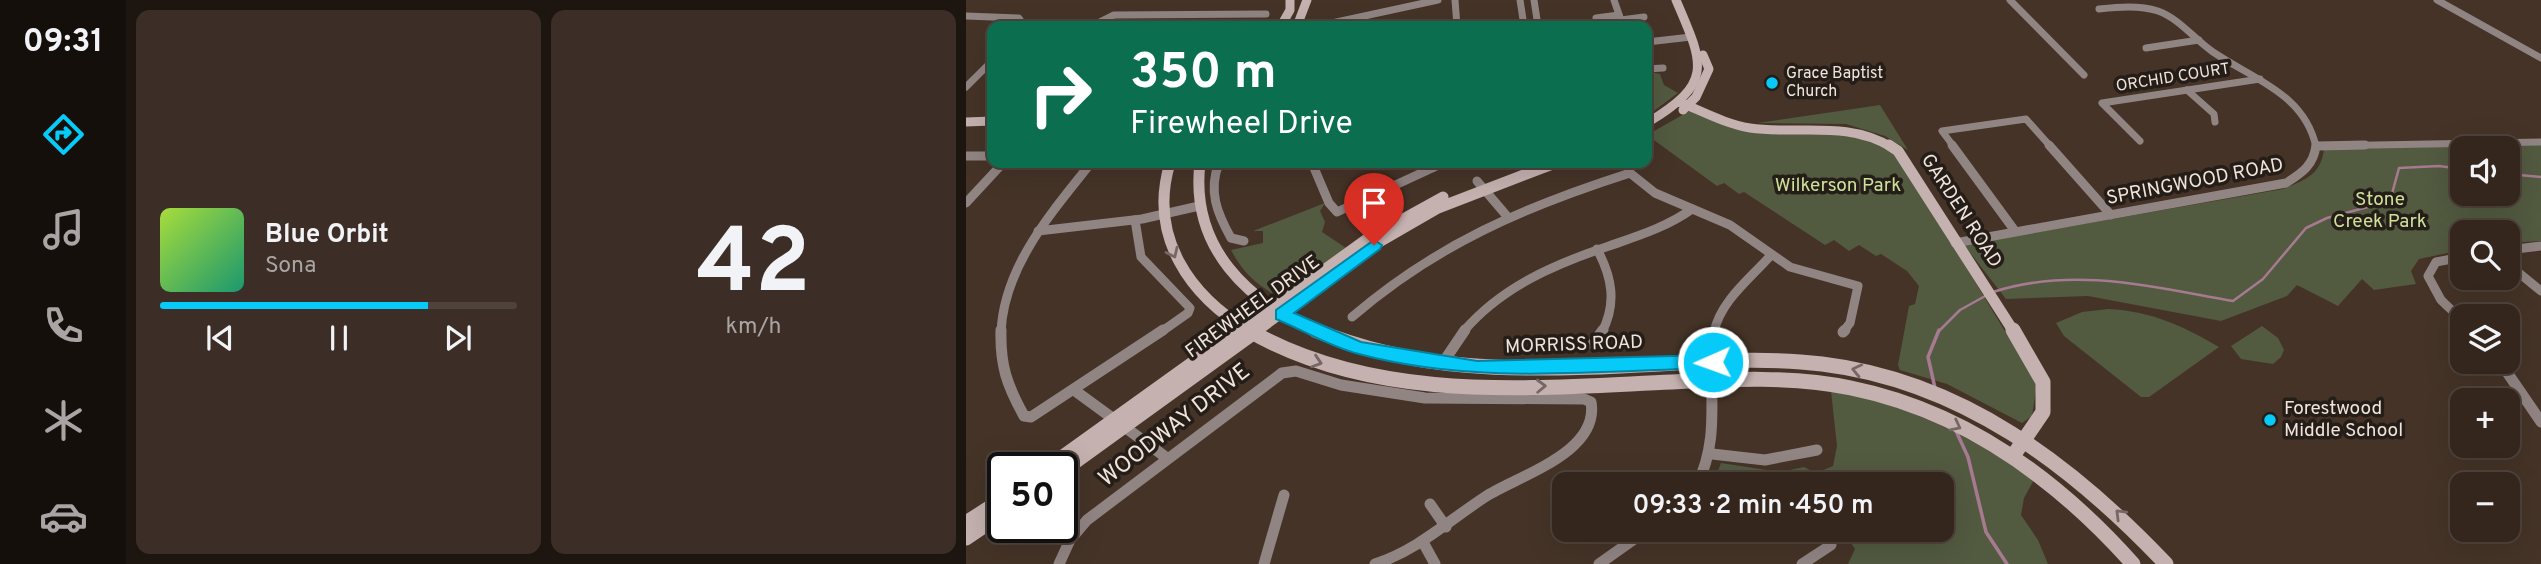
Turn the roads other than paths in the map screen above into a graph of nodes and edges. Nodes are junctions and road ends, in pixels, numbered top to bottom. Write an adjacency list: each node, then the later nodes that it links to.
1 (1290, 0): 20 (main road)
2 (1307, 0): 21 (main road)
3 (1438, 0): 22 (street)
4 (1455, 0): 23 (street)
5 (1614, 0): 17 (street)
6 (1676, 0): 26 (main road)
7 (2010, 0): 34 (street)
8 (2437, 0): 30 (street)
9 (1534, 1): 10 (street); 25 (street)
10 (1520, 2): 24 (street)
11 (2149, 4): 12 (street); 27 (street)
12 (2099, 9)
13 (1266, 14): 19 (street)
14 (966, 16): 18 (street)
15 (1644, 17): 17 (street)
16 (1595, 18): 17 (street)
17 (1621, 20)
18 (1021, 21)
19 (1099, 21)
20 (1284, 21)
21 (1299, 21)
22 (1341, 21)
23 (1457, 21)
24 (1523, 21)
25 (1537, 21)
26 (1691, 37): 28 (street); 38 (main road)
27 (2199, 40): 29 (street); 35 (street)
28 (1652, 41)
29 (2146, 48)
30 (2541, 58)
31 (987, 66): 36 (street)
32 (1663, 68): 33 (street)
33 (1652, 69)
34 (2084, 75)
35 (2261, 79): 37 (street, ORCHID COURT); 48 (street)
36 (966, 87)
37 (2187, 90): 42 (street); 46 (street, ORCHID COURT)
38 (1684, 104): 39 (main road); 44 (main road); 71 (main road, GARDEN ROAD)
39 (1652, 120)
40 (987, 121): 41 (street)
41 (966, 122)
42 (2214, 122)
43 (987, 127): 45 (main road)
44 (1652, 127)
45 (966, 128)
46 (2140, 141)
47 (2541, 142): 48 (street)
48 (2318, 146): 66 (street, SPRINGWOOD ROAD)
49 (966, 156): 50 (street)
50 (987, 156)
51 (998, 168): 61 (street)
52 (1087, 168): 68 (street)
53 (1168, 168): 64 (main road, MORRISS ROAD)
54 (1199, 168): 62 (main road, MORRISS ROAD)
55 (1217, 168): 70 (street)
56 (1314, 168): 57 (street)
57 (1432, 168)
58 (1519, 168): 60 (main road, FIREWHEEL DRIVE)
59 (1538, 168): 60 (street, FIREWHEEL DRIVE)
60 (1480, 185): 65 (street); 80 (street, FIREWHEEL DRIVE)
61 (966, 203)
62 (1199, 206): 64 (street); 80 (main road, MORRISS ROAD)
63 (1692, 209): 65 (street); 73 (street); 75 (street)
64 (1163, 214): 67 (street); 82 (main road, MORRISS ROAD, one-way to 82)
65 (1506, 215): 81 (street)
66 (2110, 215): 69 (street, SPRINGWOOD ROAD); 69 (street)
67 (1135, 220): 68 (street); 89 (street)
68 (1038, 231): 89 (street)
69 (2015, 232): 71 (street, SPRINGWOOD ROAD)
70 (1244, 241)
71 (1955, 243): 92 (main road, GARDEN ROAD)
72 (2541, 246): 74 (street)
73 (1597, 249): 84 (street); 86 (street)
74 (2520, 249)
75 (1771, 255): 83 (street); 85 (street)
76 (2450, 259): 79 (street)
77 (2520, 273): 78 (street)
78 (2541, 290)
79 (2450, 309)
80 (1276, 311): 82 (main road, FIREWHEEL DRIVE); 86 (main road, MORRISS ROAD)
81 (1352, 317)
82 (1249, 330): 88 (main road, MORRISS ROAD, one-way to 88); 91 (main road, FIREWHEEL DRIVE)
83 (1843, 332)
84 (1593, 344)
85 (1713, 362): 86 (main road, MORRISS ROAD); 88 (street); 92 (main road, MORRISS ROAD, one-way to 85)
86 (1442, 364)
87 (2508, 374): 90 (street)
88 (1713, 380): 95 (street); 96 (main road, MORRISS ROAD, one-way to 96)
89 (1074, 390): 91 (street)
90 (2541, 422)
91 (1120, 423): 94 (main road, FIREWHEEL DRIVE); 97 (main road, FIREWHEEL DRIVE); 98 (street)
92 (2025, 439): 96 (main road, GARDEN ROAD); 117 (main road, MORRISS ROAD, one-way to 92)
93 (1817, 450): 95 (street)
94 (1073, 452)
95 (1712, 454): 99 (street)
96 (2013, 456): 116 (main road, MORRISS ROAD)
97 (1078, 458)
98 (1167, 458): 105 (street, WOODWAY DRIVE); 110 (street, WOODWAY DRIVE)
99 (1703, 472)
100 (1284, 495): 111 (street)
101 (1430, 504): 105 (street)
102 (987, 509): 103 (main road)
103 (966, 523)
104 (987, 524): 106 (main road)
105 (1446, 527): 108 (street)
106 (966, 538)
107 (1630, 542): 114 (street)
108 (1424, 544): 112 (street); 113 (street)
109 (1830, 545): 115 (street)
110 (1059, 564)
111 (1264, 564)
112 (1374, 564)
113 (1436, 564)
114 (1599, 564)
115 (1802, 564)
116 (2133, 564)
117 (2166, 564)

